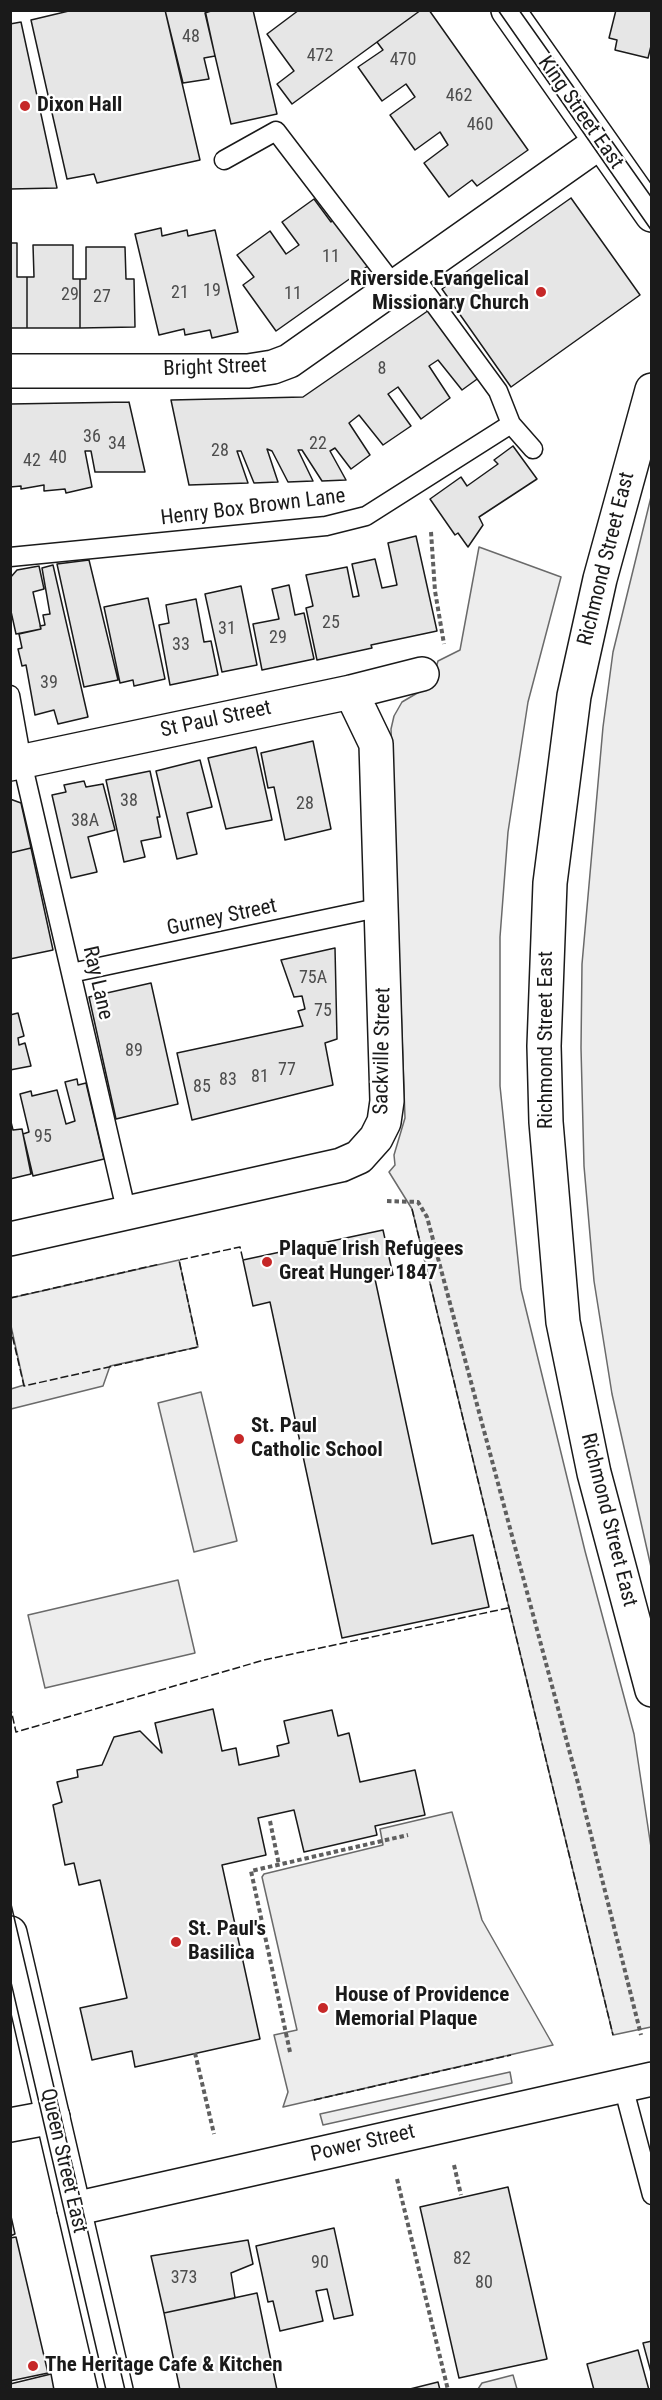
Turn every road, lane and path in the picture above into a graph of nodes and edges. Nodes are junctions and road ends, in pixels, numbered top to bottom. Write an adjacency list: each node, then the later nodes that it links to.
1 (508, 10): 2 (main road, King Street East)
2 (600, 142): 4 (main road, King Street East); 5 (main road, Bright Street)
3 (224, 160): 5 (lane)
4 (651, 215)
5 (404, 282): 6 (main road, Bright Street); 8 (lane)
6 (10, 371)
7 (651, 390): 22 (main road, Richmond Street East)
8 (511, 424): 9 (lane); 11 (lane, Henry Box Brown Lane)
9 (533, 449)
10 (431, 532): 12 (path)
11 (10, 557)
12 (445, 648)
13 (422, 674): 14 (main road, St Paul Street)
14 (351, 692): 16 (main road, St Paul Street); 17 (main road, Sackville Street)
15 (10, 695): 16 (lane, Ray Lane)
16 (16, 763): 18 (lane, Ray Lane)
17 (382, 907): 18 (lane, Gurney Street); 20 (main road, Sackville Street)
18 (71, 973): 20 (lane, Ray Lane)
19 (387, 1202): 27 (path)
20 (127, 1214): 21 (main road, Sackville Street)
21 (10, 1239)
22 (651, 1690)
23 (270, 1821): 25 (path)
24 (408, 1835): 25 (path)
25 (279, 1865): 28 (path)
26 (10, 1933): 31 (main road, Queen Street East)
27 (641, 2035)
28 (290, 2052)
29 (195, 2053): 33 (path)
30 (637, 2082): 37 (lane); 38 (main road, Power Street)
31 (53, 2116): 32 (main road); 38 (main road, Queen Street East)
32 (10, 2125)
33 (214, 2134)
34 (454, 2165): 36 (path)
35 (397, 2178): 40 (path)
36 (461, 2195)
37 (651, 2195)
38 (74, 2209): 39 (main road, Queen Street East)
39 (116, 2390)
40 (448, 2390)

